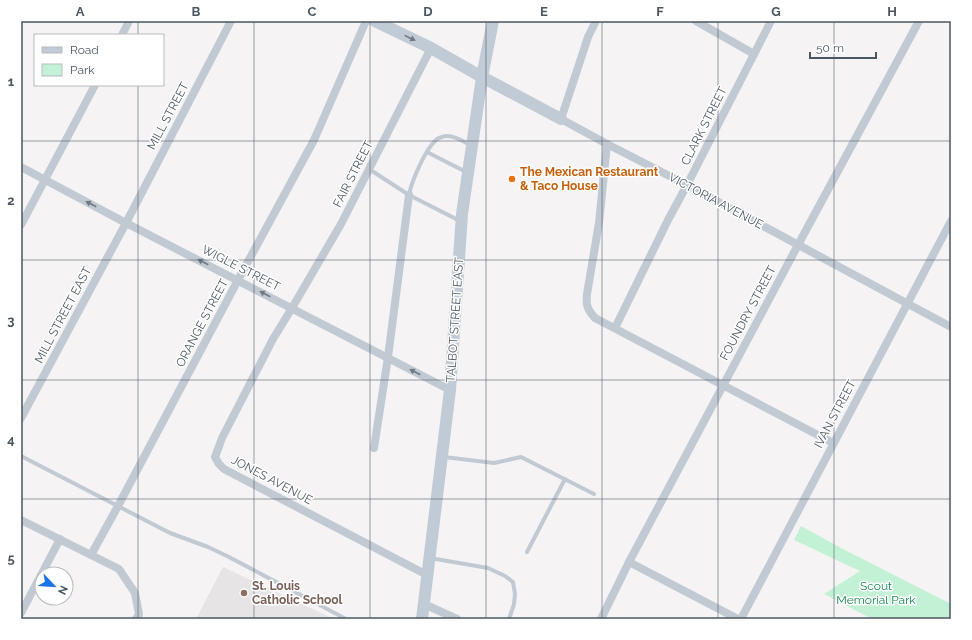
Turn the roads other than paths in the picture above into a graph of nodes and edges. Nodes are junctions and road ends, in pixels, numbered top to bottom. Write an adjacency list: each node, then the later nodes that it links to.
1 (130, 21): 10 (street)
2 (231, 21): 27 (street, MILL STREET)
3 (366, 21): 30 (street, ORANGE STREET)
4 (375, 21): 11 (main road, VICTORIA AVENUE, one-way to 11)
5 (493, 21): 13 (main road, TALBOT STREET EAST)
6 (596, 21): 15 (street)
7 (696, 21): 12 (street)
8 (771, 21): 12 (street, CLARK STREET)
9 (919, 21): 29 (street, FOUNDRY STREET)
10 (123, 34)
11 (431, 48): 13 (main road, VICTORIA AVENUE); 20 (street, FAIR STREET)
12 (754, 54): 23 (street, CLARK STREET)
13 (482, 77): 15 (main road, VICTORIA AVENUE); 17 (main road, TALBOT STREET EAST)
14 (94, 86): 22 (street)
15 (561, 119): 16 (street, VICTORIA AVENUE)
16 (607, 144): 23 (street, VICTORIA AVENUE); 34 (street)
17 (472, 146): 18 (lane); 21 (main road, TALBOT STREET EAST)
18 (427, 152): 21 (lane); 24 (lane)
19 (21, 167): 22 (street, WIGLE STREET)
20 (369, 169): 24 (lane); 32 (street, FAIR STREET)
21 (468, 173): 26 (main road, TALBOT STREET EAST)
22 (45, 180): 27 (street, WIGLE STREET, one-way to 22); 28 (street)
23 (687, 185): 29 (street, VICTORIA AVENUE); 34 (street, CLARK STREET)
24 (409, 195): 26 (lane); 35 (street)
25 (951, 221): 31 (street, IVAN STREET)
26 (462, 222): 37 (main road, TALBOT STREET EAST)
27 (126, 223): 30 (street, WIGLE STREET, one-way to 27); 38 (street, MILL STREET EAST)
28 (21, 225)
29 (798, 245): 31 (street, VICTORIA AVENUE); 36 (street, FOUNDRY STREET)
30 (238, 280): 32 (street, WIGLE STREET, one-way to 30); 45 (street, ORANGE STREET)
31 (907, 303): 33 (street, VICTORIA AVENUE); 39 (street, IVAN STREET)
32 (292, 308): 35 (street, WIGLE STREET); 52 (street, JONES AVENUE)
33 (951, 327)
34 (615, 328): 36 (street)
35 (388, 357): 37 (street, WIGLE STREET, one-way to 35); 40 (street)
36 (723, 385): 39 (street); 51 (street, FOUNDRY STREET)
37 (450, 390): 42 (main road, TALBOT STREET EAST)
38 (21, 418)
39 (833, 443): 61 (street, IVAN STREET)
40 (374, 448)
41 (21, 456): 45 (lane)
42 (442, 456): 43 (lane); 50 (main road, TALBOT STREET EAST)
43 (565, 480): 44 (lane); 48 (lane)
44 (594, 494)
45 (118, 506): 49 (street, ORANGE STREET); 56 (lane)
46 (21, 520): 47 (street)
47 (60, 539): 49 (street); 54 (street)
48 (528, 552)
49 (91, 555): 55 (street)
50 (429, 558): 52 (main road, TALBOT STREET EAST); 59 (lane)
51 (628, 562): 60 (street, FOUNDRY STREET); 61 (street)
52 (427, 575): 53 (main road, TALBOT STREET EAST)
53 (424, 604): 57 (main road, TALBOT STREET EAST); 58 (street)
54 (21, 613)
55 (136, 619)
56 (346, 619)
57 (422, 619)
58 (457, 619)
59 (509, 619)
60 (601, 619)
61 (740, 619)

